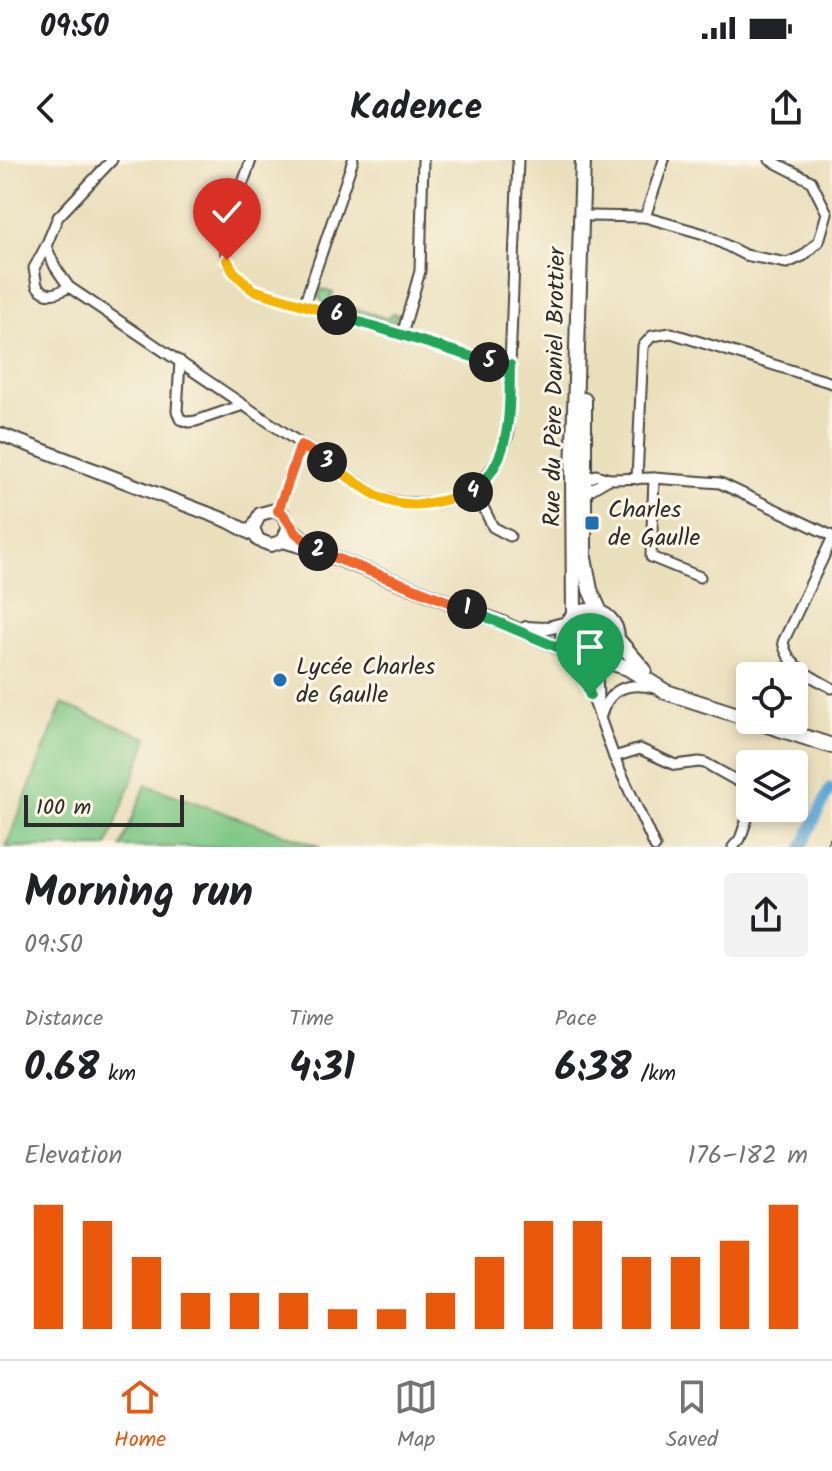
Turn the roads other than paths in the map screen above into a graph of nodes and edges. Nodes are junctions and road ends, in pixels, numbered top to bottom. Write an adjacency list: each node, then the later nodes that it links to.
1 (112, 160): 12 (street)
2 (251, 160): 14 (street)
3 (353, 160): 14 (street)
4 (423, 160): 15 (street)
5 (518, 160): 17 (street)
6 (583, 160): 25 (main road, Rue du Père Daniel Brottier)
7 (592, 160): 10 (main road, Rue du Père Daniel Brottier)
8 (664, 160): 11 (street)
9 (770, 160): 11 (street)
10 (590, 216): 11 (street); 25 (main road, Rue du Père Daniel Brottier)
11 (645, 217)
12 (46, 246): 13 (street); 13 (street)
13 (69, 287): 16 (street)
14 (304, 305): 15 (street)
15 (402, 335): 17 (street)
16 (180, 361): 19 (street); 19 (street)
17 (510, 365): 26 (street)
18 (832, 383): 24 (street)
19 (243, 405): 21 (street)
20 (0, 434): 29 (street)
21 (301, 445): 26 (street); 27 (street)
22 (654, 478): 24 (street); 33 (street); 36 (street)
23 (609, 479): 24 (street); 25 (street); 25 (street)
24 (637, 479)
25 (585, 483): 37 (main road, Rue du Père Daniel Brottier); 38 (main road, Rue du Père Daniel Brottier)
26 (475, 491): 32 (street)
27 (278, 511): 28 (street); 30 (street)
28 (257, 517): 29 (street); 31 (street)
29 (228, 521): 31 (street)
30 (289, 526): 34 (street); 35 (street)
31 (256, 536): 34 (street)
32 (510, 536)
33 (832, 537): 44 (street)
34 (283, 541): 35 (street)
35 (317, 551): 39 (street)
36 (700, 577)
37 (600, 612): 38 (main road); 40 (main road)
38 (570, 620): 39 (street); 41 (main road)
39 (503, 623): 41 (street)
40 (617, 639): 43 (main road); 46 (main road)
41 (566, 651): 42 (main road)
42 (580, 662): 43 (main road); 48 (street)
43 (601, 662): 45 (main road); 48 (street)
44 (832, 688)
45 (666, 692): 46 (main road); 48 (street)
46 (688, 698): 47 (main road)
47 (736, 715)
48 (600, 719): 51 (street)
49 (795, 734): 50 (main road)
50 (832, 746)
51 (614, 757): 52 (street); 54 (street)
52 (736, 779)
53 (746, 822): 55 (street)
54 (655, 847)
55 (733, 847)

